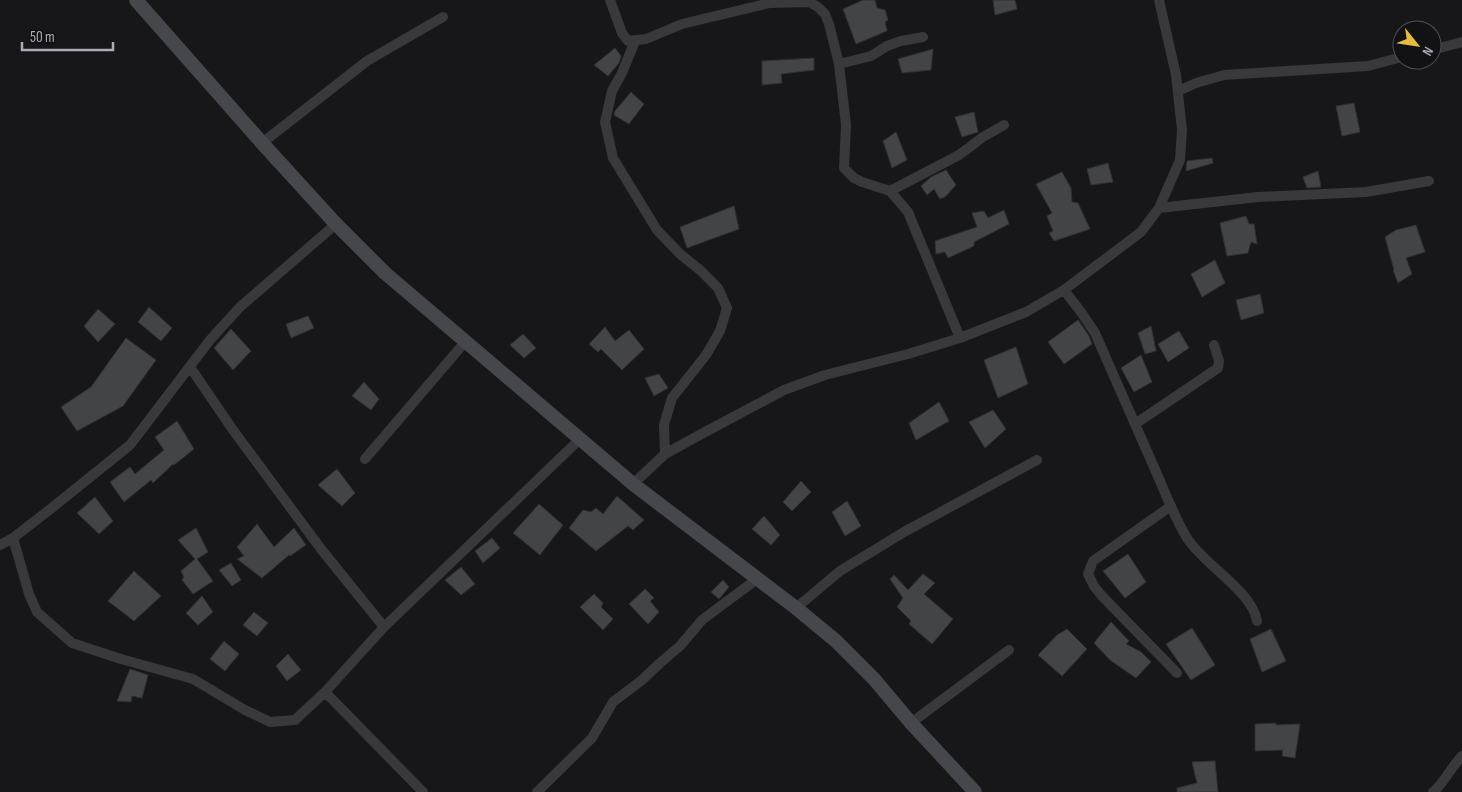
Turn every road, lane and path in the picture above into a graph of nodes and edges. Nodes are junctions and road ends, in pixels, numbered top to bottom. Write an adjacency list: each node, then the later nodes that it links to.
1 (136, 0): 13 (main road)
2 (610, 0): 6 (street)
3 (1160, 1): 11 (street)
4 (443, 17): 13 (street)
5 (923, 37): 10 (street)
6 (635, 41): 10 (street); 25 (street)
7 (1462, 42): 8 (street)
8 (1442, 47)
9 (1392, 60): 11 (street)
10 (838, 64): 15 (street)
11 (1178, 91): 16 (street)
12 (1004, 125): 15 (street)
13 (262, 143): 17 (main road)
14 (1429, 181): 16 (street)
15 (890, 191): 19 (street)
16 (1159, 208): 18 (street)
17 (336, 224): 20 (main road); 22 (street)
18 (1064, 290): 19 (street); 23 (street)
19 (960, 338): 25 (street)
20 (465, 342): 24 (main road); 26 (street)
21 (1214, 345): 23 (street)
22 (190, 367): 30 (street); 35 (street)
23 (1135, 424): 29 (street)
24 (580, 440): 28 (main road); 35 (street)
25 (666, 454): 28 (street)
26 (365, 460)
27 (1037, 460): 33 (street)
28 (633, 484): 32 (main road)
29 (1171, 506): 34 (street); 37 (street)
30 (13, 538): 31 (street); 38 (street)
31 (0, 545)
32 (757, 579): 33 (main road); 42 (street)
33 (796, 608): 39 (main road)
34 (1257, 622)
35 (384, 627): 38 (street)
36 (1008, 650): 39 (street)
37 (1178, 673)
38 (325, 692): 41 (street)
39 (911, 723): 43 (main road)
40 (1462, 756): 44 (street)
41 (423, 792)
42 (537, 792)
43 (974, 792)
44 (1433, 792)

